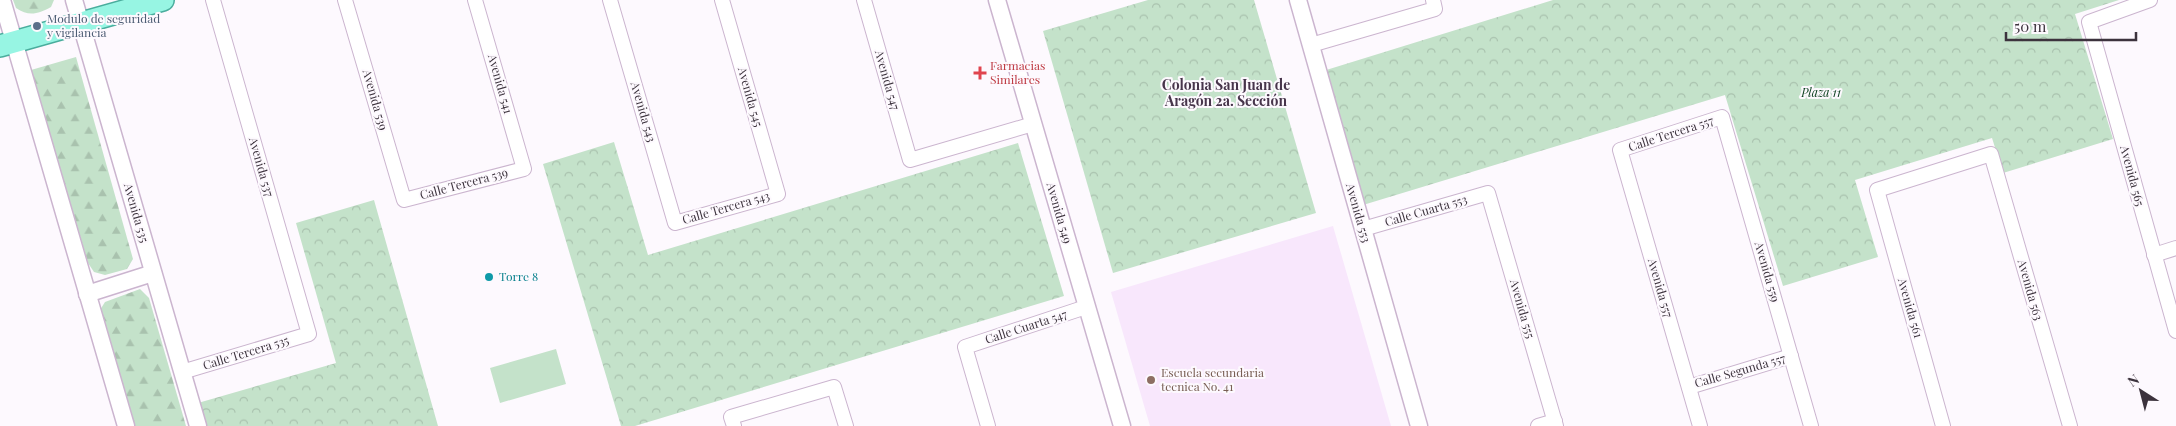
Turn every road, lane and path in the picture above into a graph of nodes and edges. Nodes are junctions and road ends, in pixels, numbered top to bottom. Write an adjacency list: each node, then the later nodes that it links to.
1 (2, 0): 15 (street)
2 (74, 0): 14 (street, Avenida 535)
3 (163, 0): 14 (main road)
4 (213, 0): 33 (street, Avenida 537)
5 (345, 0): 24 (street, Avenida 539)
6 (475, 0): 21 (street, Avenida 541)
7 (610, 0): 25 (street, Avenida 543)
8 (722, 0): 23 (street, Avenida 545)
9 (864, 0): 18 (street, Avenida 547)
10 (998, 0): 18 (street, Avenida 549)
11 (1298, 0): 16 (street, Avenida 553)
12 (2150, 0): 28 (street, Avenida 565)
13 (1434, 4): 16 (street)
14 (80, 23): 15 (main road); 29 (street, Avenida 535)
15 (7, 44): 30 (street)
16 (1311, 45): 26 (street, Avenida 553)
17 (1722, 117): 19 (street, Calle Tercera 557); 34 (street, Avenida 559)
18 (1033, 124): 31 (street, Avenida 549)
19 (1620, 150): 36 (street, Avenida 557)
20 (1990, 154): 48 (street, Avenida 561); 49 (street, Avenida 563)
21 (524, 169): 24 (street, Calle Tercera 539)
22 (1488, 193): 26 (street, Calle Cuarta 553); 38 (street, Avenida 555)
23 (778, 194): 25 (street, Calle Tercera 543)
24 (404, 200)
25 (675, 223)
26 (1363, 229): 44 (street, Avenida 553)
27 (2176, 248): 28 (street)
28 (2154, 255): 32 (street, Avenida 565)
29 (153, 273): 30 (street); 35 (street, Avenida 535)
30 (87, 294): 39 (street)
31 (1086, 307): 42 (street, Calle Cuarta 547); 43 (street, Avenida 549)
32 (2176, 331)
33 (309, 334): 35 (street, Calle Tercera 535)
34 (1791, 356): 36 (street, Calle Segunda 557); 47 (street, Avenida 559)
35 (182, 372): 40 (street, Avenida 535)
36 (1689, 387): 46 (street, Avenida 557)
37 (733, 421): 41 (street)
38 (1555, 424): 45 (street)
39 (126, 426)
40 (198, 426)
41 (846, 426)
42 (988, 426)
43 (1122, 426)
44 (1419, 426)
45 (1538, 426)
46 (1700, 426)
47 (1812, 426)
48 (1943, 426)
49 (2070, 426)

